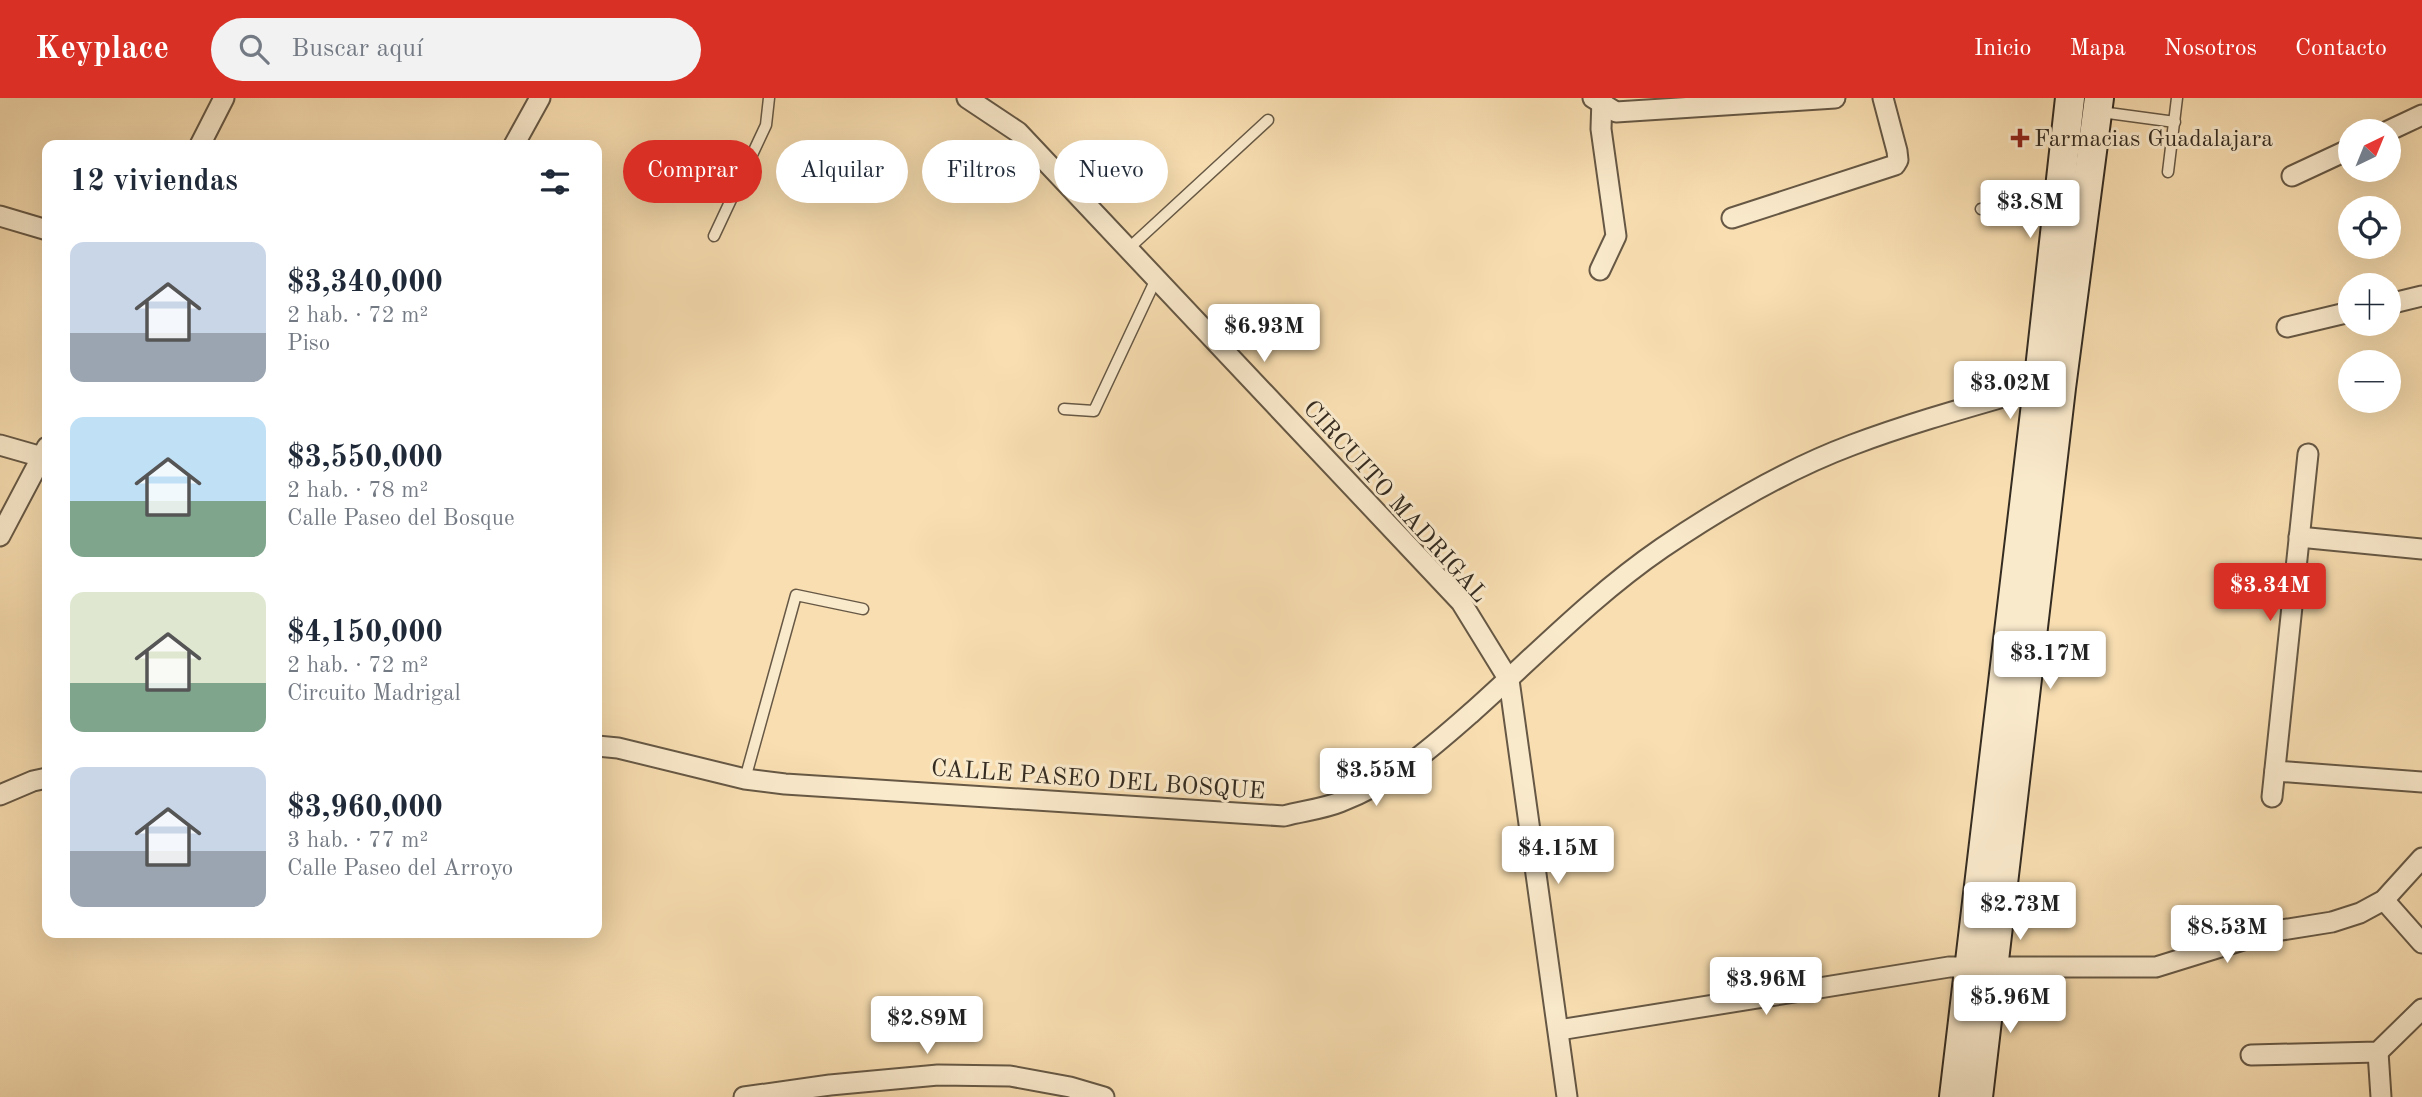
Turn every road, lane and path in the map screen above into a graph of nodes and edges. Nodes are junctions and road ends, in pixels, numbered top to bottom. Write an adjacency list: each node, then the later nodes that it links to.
1 (224, 98): 16 (street)
2 (540, 98): 17 (street)
3 (769, 98): 26 (lane)
4 (967, 98): 27 (street, CIRCUITO MADRIGAL)
5 (1835, 98): 10 (street)
6 (1883, 98): 24 (street)
7 (2070, 98): 21 (main road)
8 (2177, 98): 14 (lane)
9 (1599, 100): 10 (street); 28 (street)
10 (1781, 100)
11 (2098, 105): 14 (lane); 34 (main road)
12 (2422, 115): 15 (street)
13 (1268, 120): 27 (lane)
14 (2175, 122): 19 (lane)
15 (2401, 125)
16 (203, 140)
17 (517, 140)
18 (2338, 155): 20 (street)
19 (2168, 172)
20 (2292, 176)
21 (2059, 196): 22 (lane); 34 (main road)
22 (1981, 209)
23 (0, 216): 25 (street)
24 (1732, 218)
25 (42, 229)
26 (714, 236)
27 (1128, 248): 29 (street, CIRCUITO MADRIGAL)
28 (1600, 270)
29 (1156, 279): 35 (lane); 44 (street, CIRCUITO MADRIGAL)
30 (2422, 296): 31 (street)
31 (2401, 300)
32 (2338, 316): 33 (street)
33 (2287, 327)
34 (2050, 388): 44 (street, CALLE PASEO DEL BOSQUE); 55 (main road)
35 (1064, 409)
36 (0, 444): 37 (street)
37 (42, 451)
38 (2308, 454): 41 (street)
39 (42, 458): 40 (street)
40 (0, 536)
41 (2299, 537): 42 (street); 46 (street)
42 (2422, 549)
43 (863, 609): 48 (lane)
44 (1509, 680): 48 (street, CALLE PASEO DEL BOSQUE); 57 (street, CIRCUITO MADRIGAL)
45 (602, 746): 48 (street, CALLE PASEO DEL BOSQUE)
46 (2275, 771): 49 (street); 51 (street)
47 (42, 779): 50 (street)
48 (745, 779)
49 (2422, 782)
50 (0, 795)
51 (2272, 797)
52 (2422, 858): 53 (street)
53 (2384, 900): 54 (street); 55 (street)
54 (2422, 943)
55 (1981, 967): 57 (street); 63 (main road); 64 (main road)
56 (2422, 1009): 58 (street)
57 (1559, 1030): 62 (street, CIRCUITO MADRIGAL)
58 (2378, 1052): 59 (street); 65 (street)
59 (2251, 1055)
60 (744, 1097): 61 (street)
61 (1104, 1097)
62 (1567, 1097)
63 (1954, 1097)
64 (1978, 1097)
65 (2381, 1097)

